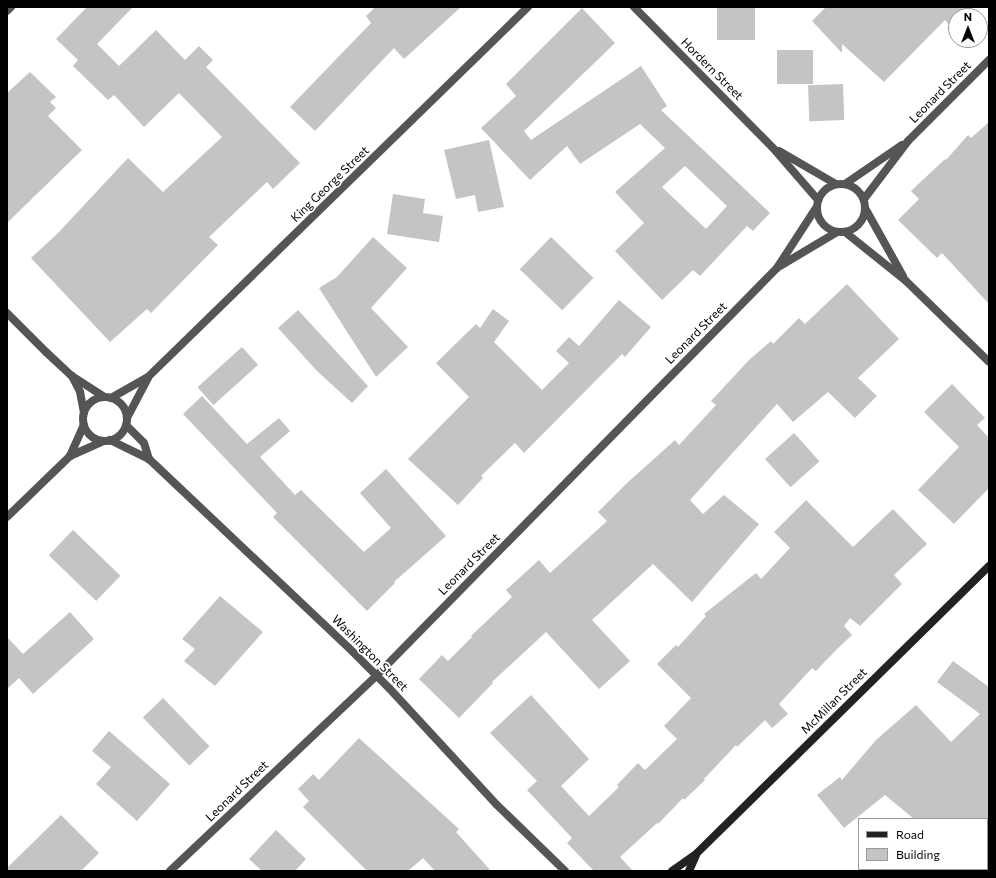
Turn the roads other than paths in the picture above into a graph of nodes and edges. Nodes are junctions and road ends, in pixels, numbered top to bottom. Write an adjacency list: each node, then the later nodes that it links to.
1 (12, 7): 4 (street)
2 (528, 7): 18 (street, King George Street)
3 (634, 7): 7 (street, Hordern Street)
4 (7, 11)
5 (989, 60): 6 (street, Leonard Street)
6 (908, 141): 8 (street, Leonard Street); 9 (street, Leonard Street)
7 (773, 148): 8 (street, Hordern Street); 10 (street, Hordern Street)
8 (841, 184): 9 (street); 10 (street)
9 (864, 199): 11 (street)
10 (817, 204): 12 (street); 13 (street, Leonard Street)
11 (865, 208): 12 (street); 14 (street)
12 (841, 232): 13 (street, Leonard Street); 14 (street)
13 (777, 268): 28 (street, Leonard Street)
14 (905, 280): 16 (street)
15 (7, 313): 17 (street)
16 (989, 362)
17 (72, 376): 19 (street); 20 (street)
18 (148, 377): 19 (street, King George Street); 21 (street, King George Street)
19 (108, 398): 20 (street); 21 (street)
20 (84, 413): 22 (street)
21 (127, 421): 23 (street); 25 (street, Washington Street)
22 (84, 425): 23 (street); 24 (street)
23 (107, 440): 24 (street); 25 (street, Washington Street)
24 (70, 456): 26 (street)
25 (150, 459): 28 (street, Washington Street)
26 (7, 517)
27 (989, 566): 29 (main road, McMillan Street)
28 (376, 675): 30 (street, Leonard Street); 31 (street, Washington Street)
29 (696, 854): 32 (main road, McMillan Street); 33 (main road, McMillan Street)
30 (170, 871)
31 (566, 871)
32 (672, 871)
33 (689, 871)

